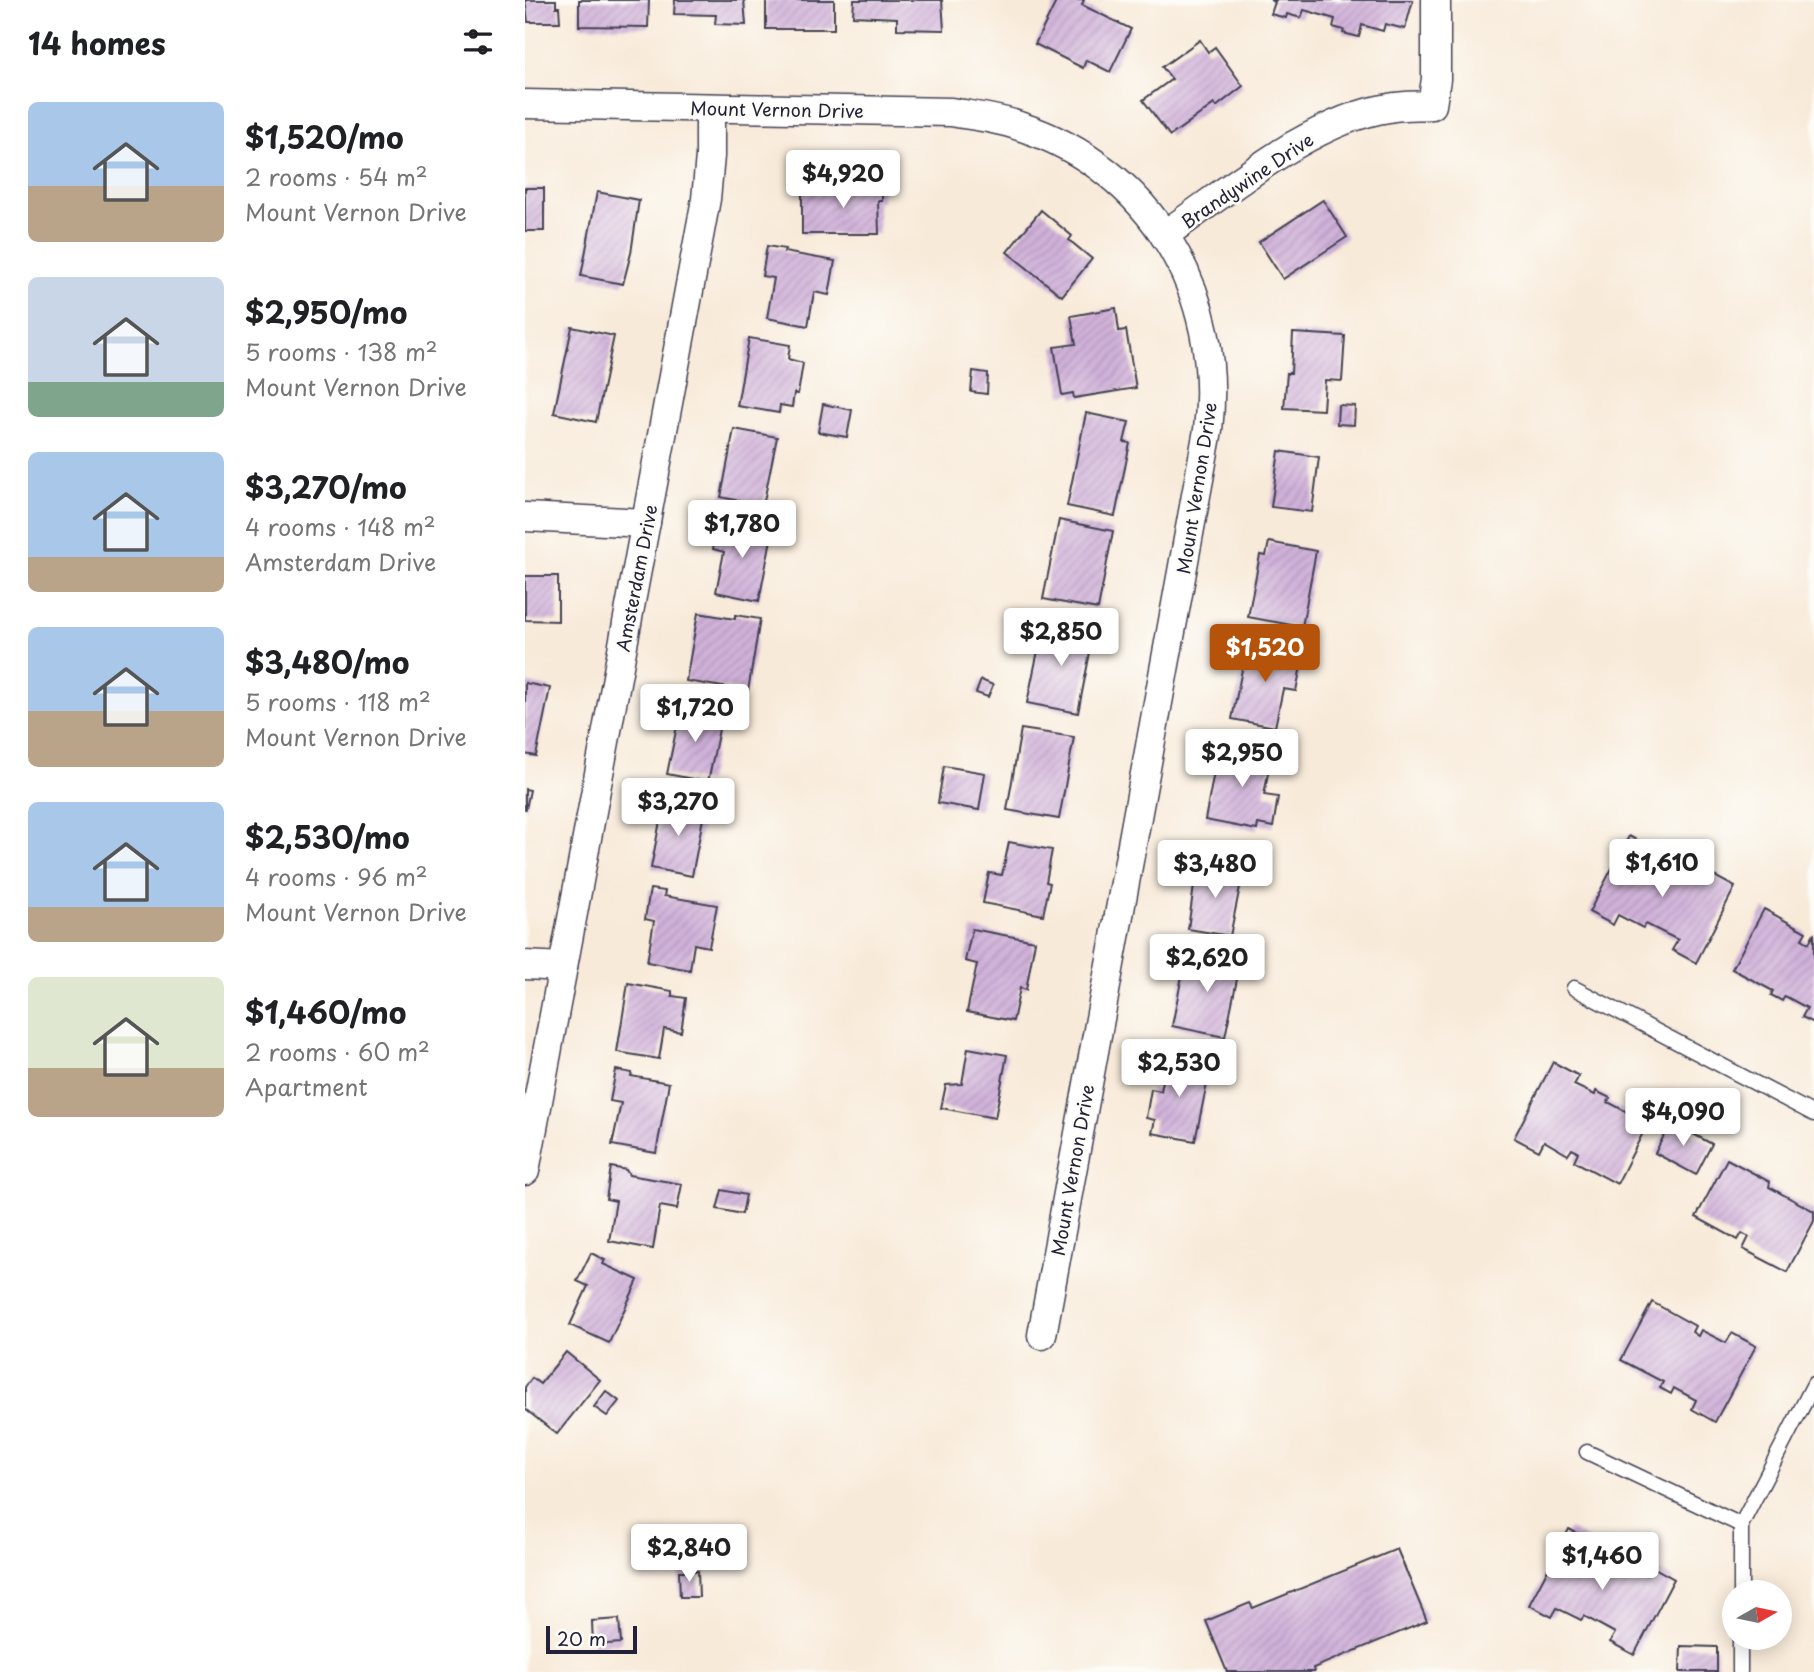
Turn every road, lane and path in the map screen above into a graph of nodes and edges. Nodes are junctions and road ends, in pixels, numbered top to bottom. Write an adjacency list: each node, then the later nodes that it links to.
1 (1436, 0): 4 (street, Brandywine Drive)
2 (525, 104): 3 (street, Mount Vernon Drive)
3 (710, 108): 4 (street, Mount Vernon Drive); 6 (street, Amsterdam Drive)
4 (1164, 235): 12 (street, Mount Vernon Drive)
5 (525, 517): 6 (street)
6 (646, 523): 8 (street, Amsterdam Drive)
7 (525, 965): 8 (street)
8 (563, 967): 11 (street, Amsterdam Drive)
9 (1574, 988): 10 (lane)
10 (1814, 1114)
11 (525, 1171)
12 (1042, 1335)
13 (1814, 1384): 15 (lane)
14 (1587, 1452): 15 (lane)
15 (1741, 1525): 16 (lane)
16 (1741, 1580)
17 (1740, 1650): 18 (lane)
18 (1740, 1672)

